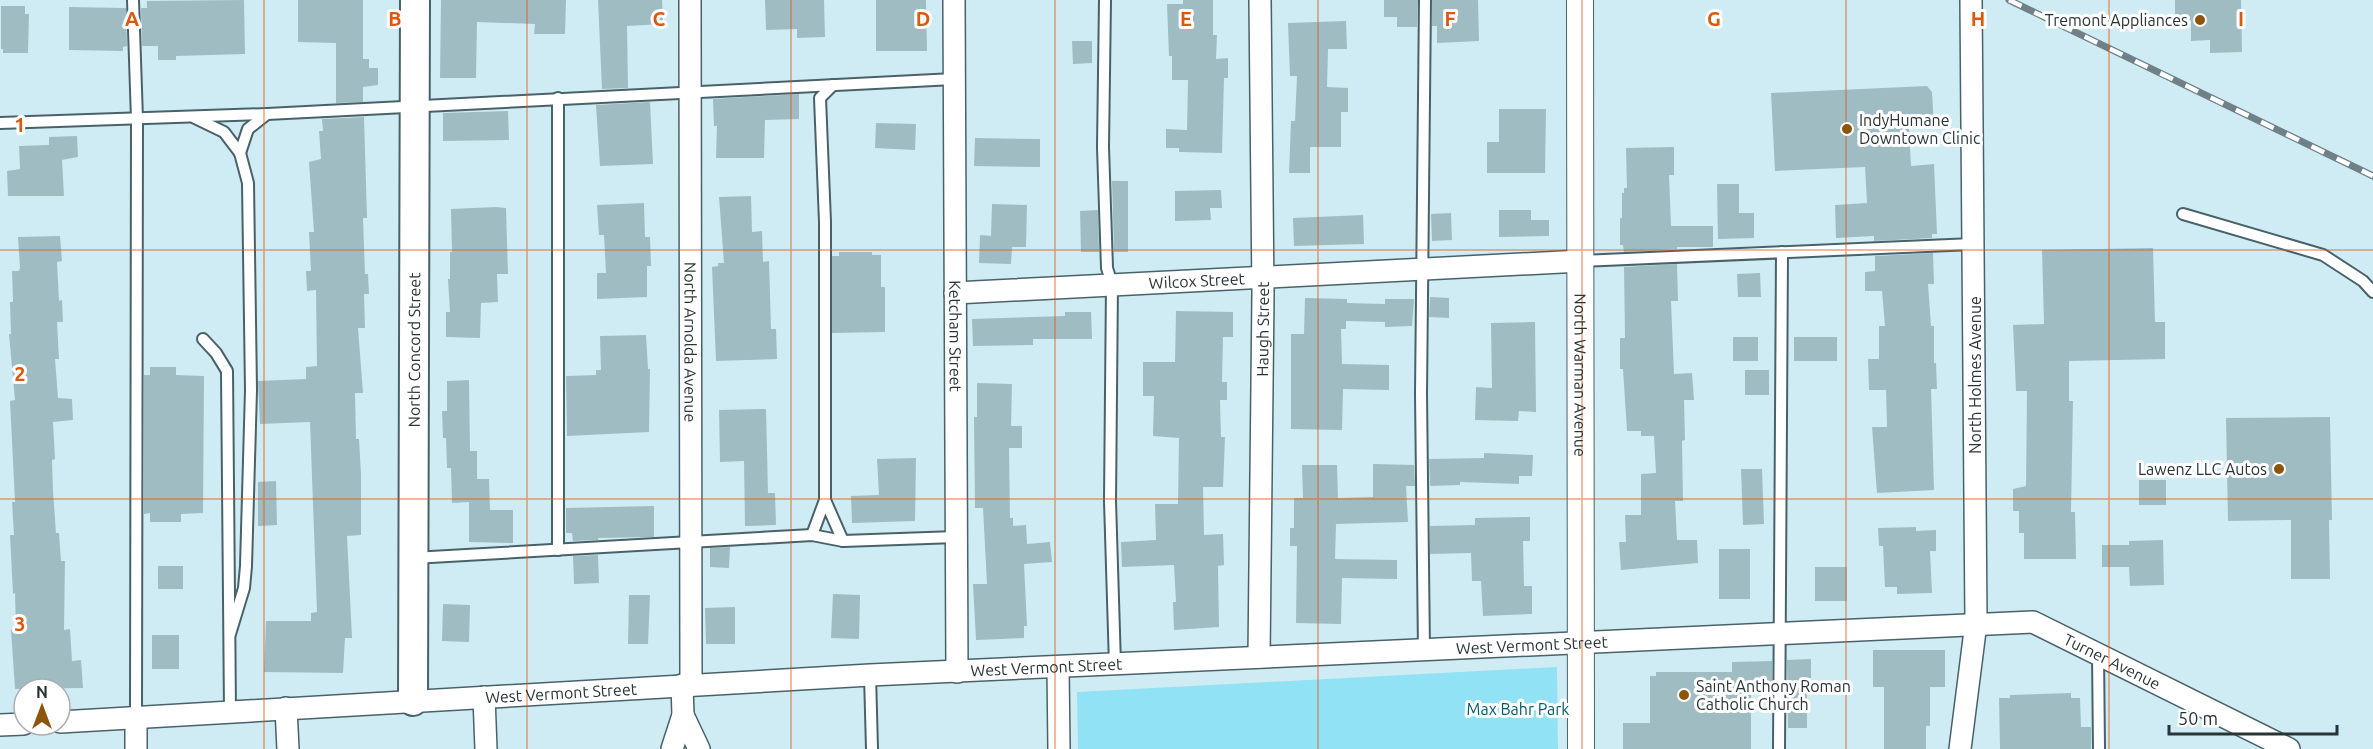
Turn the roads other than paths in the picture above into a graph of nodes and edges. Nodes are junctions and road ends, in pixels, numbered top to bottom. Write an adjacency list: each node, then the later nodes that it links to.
1 (133, 0): 17 (lane)
2 (415, 0): 14 (main road, North Concord Street)
3 (690, 0): 12 (street, North Arnolda Avenue)
4 (954, 0): 10 (street, Ketcham Street)
5 (1105, 0): 26 (lane)
6 (1260, 0): 25 (street, Haugh Street)
7 (1425, 0): 24 (lane)
8 (1580, 0): 23 (street, North Warman Avenue)
9 (1971, 0): 21 (street, North Holmes Avenue)
10 (954, 79): 11 (lane); 28 (street, Ketcham Street)
11 (832, 84): 12 (lane); 30 (lane)
12 (690, 91): 13 (lane); 34 (street, North Arnolda Avenue)
13 (558, 98): 14 (lane); 35 (lane)
14 (414, 106): 15 (lane); 36 (main road, North Concord Street)
15 (267, 114): 16 (lane); 19 (lane)
16 (192, 117): 17 (lane); 19 (lane)
17 (137, 119): 18 (lane); 55 (lane)
18 (0, 123)
19 (240, 153): 40 (lane)
20 (2183, 214): 27 (lane)
21 (1973, 244): 22 (lane); 38 (street, North Holmes Avenue)
22 (1782, 252): 23 (lane); 39 (lane)
23 (1581, 261): 24 (street, Wilcox Street); 41 (street, North Warman Avenue)
24 (1424, 269): 25 (street, Wilcox Street); 42 (lane)
25 (1263, 277): 26 (street, Wilcox Street); 44 (street, Haugh Street)
26 (1112, 284): 28 (street, Wilcox Street); 45 (lane)
27 (2373, 292)
28 (955, 293): 32 (street, Ketcham Street)
29 (204, 339): 40 (lane)
30 (825, 500): 31 (lane); 33 (lane)
31 (813, 535): 33 (lane); 34 (lane)
32 (956, 537): 33 (lane); 47 (street, Ketcham Street)
33 (843, 541)
34 (690, 542): 35 (lane); 49 (street, North Arnolda Avenue)
35 (558, 550): 36 (lane)
36 (413, 558): 51 (main road, North Concord Street)
37 (2033, 622): 38 (street, West Vermont Street); 43 (street, Turner Avenue)
38 (1976, 623): 39 (street, West Vermont Street); 67 (street, North Holmes Avenue)
39 (1779, 633): 41 (street, West Vermont Street); 66 (lane)
40 (230, 634): 53 (lane)
41 (1580, 643): 42 (street, West Vermont Street); 65 (street, North Warman Avenue)
42 (1424, 650): 44 (street, West Vermont Street)
43 (2098, 654): 57 (street, Turner Avenue); 68 (lane)
44 (1260, 657): 45 (street, West Vermont Street)
45 (1115, 664): 46 (street, West Vermont Street)
46 (1058, 667): 47 (street, West Vermont Street); 64 (street)
47 (957, 672): 48 (street, West Vermont Street)
48 (870, 675): 49 (street, West Vermont Street); 63 (lane)
49 (686, 685): 50 (street, West Vermont Street); 54 (street, North Arnolda Avenue)
50 (484, 697): 51 (street, West Vermont Street); 60 (street)
51 (412, 701): 52 (street, West Vermont Street)
52 (286, 708): 53 (street, West Vermont Street); 59 (street)
53 (230, 711): 55 (street, West Vermont Street)
54 (683, 715): 61 (street); 62 (street)
55 (136, 717): 56 (street, West Vermont Street); 58 (street)
56 (72, 721)
57 (2269, 744): 69 (street, Turner Avenue)
58 (136, 749)
59 (288, 749)
60 (486, 749)
61 (672, 749)
62 (699, 749)
63 (872, 749)
64 (1059, 749)
65 (1581, 749)
66 (1779, 749)
67 (1960, 749)
68 (2099, 749)
69 (2289, 749)

